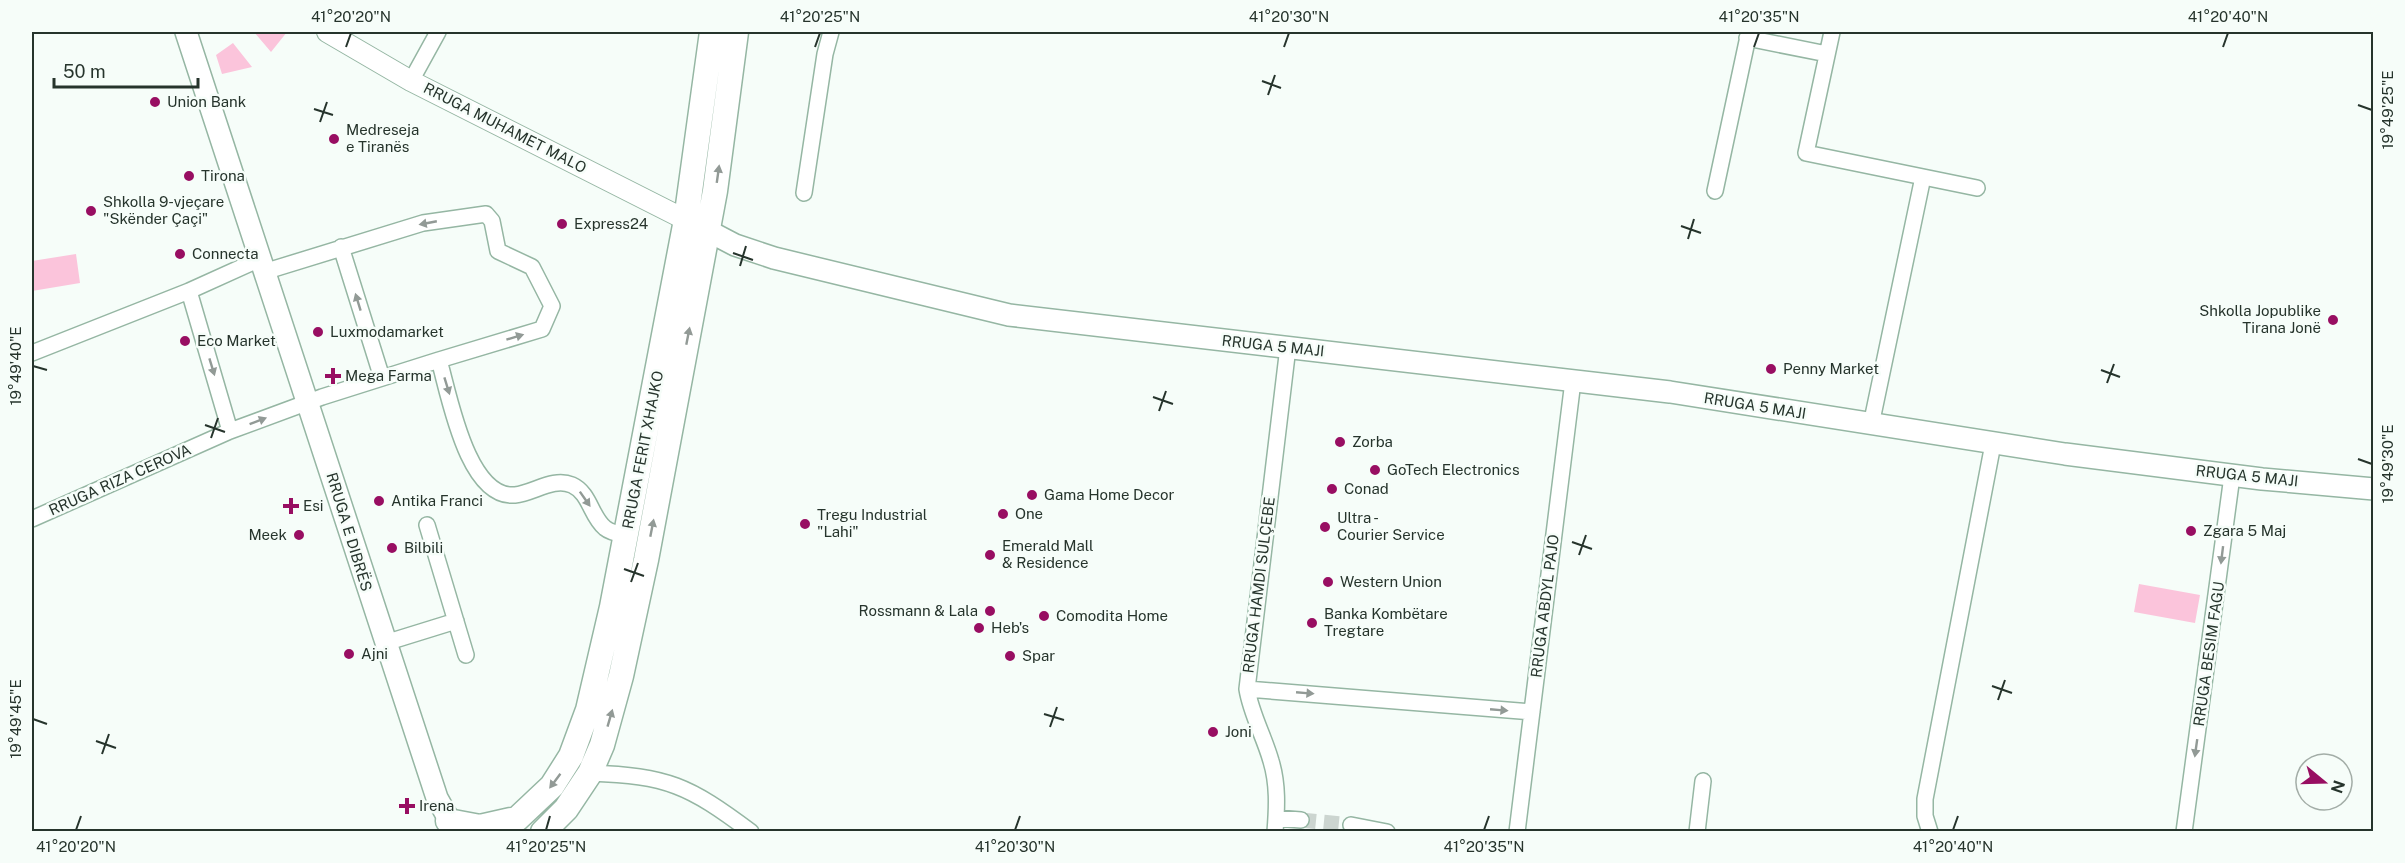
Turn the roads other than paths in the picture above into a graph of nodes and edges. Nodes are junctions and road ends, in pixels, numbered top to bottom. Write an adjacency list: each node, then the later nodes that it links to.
1 (186, 32): 18 (main road, RRUGA E DIBRËS)
2 (327, 32): 10 (street, RRUGA MUHAMET MALO)
3 (438, 32): 10 (street)
4 (712, 32): 15 (main road, RRUGA FERIT XHAJKO)
5 (736, 32): 16 (main road, RRUGA FERIT XHAJKO, one-way to 5)
6 (831, 32): 14 (street)
7 (1832, 32): 9 (street)
8 (1748, 35): 9 (street); 13 (street)
9 (1827, 54): 11 (street)
10 (411, 81): 15 (street, RRUGA MUHAMET MALO)
11 (1923, 177): 12 (street); 26 (street)
12 (1977, 188)
13 (1715, 191)
14 (804, 194)
15 (686, 220): 16 (main road, RRUGA 5 MAJI); 33 (main road, RRUGA FERIT XHAJKO)
16 (708, 232): 20 (main road, RRUGA 5 MAJI); 39 (main road, RRUGA FERIT XHAJKO, one-way to 16)
17 (341, 247): 18 (street); 22 (street, RRUGA RIZA CEROVA, one-way to 17); 23 (street, one-way to 17)
18 (264, 264): 19 (street); 25 (main road, RRUGA E DIBRËS)
19 (189, 291): 21 (street); 27 (street, one-way to 27)
20 (1288, 347): 24 (main road, RRUGA 5 MAJI); 37 (street, RRUGA HAMDI SULÇEBE)
21 (32, 353)
22 (439, 360): 23 (street, RRUGA RIZA CEROVA); 33 (street, one-way to 33)
23 (381, 378): 25 (street, RRUGA RIZA CEROVA)
24 (1573, 381): 26 (main road, RRUGA 5 MAJI); 38 (street, RRUGA ABDYL PAJO)
25 (309, 402): 27 (street, RRUGA RIZA CEROVA, one-way to 25); 35 (main road, RRUGA E DIBRËS)
26 (1871, 425): 28 (main road, RRUGA 5 MAJI)
27 (231, 431): 31 (street, RRUGA RIZA CEROVA)
28 (1993, 444): 29 (main road, RRUGA 5 MAJI); 52 (street)
29 (2232, 476): 30 (main road, RRUGA 5 MAJI); 53 (street, RRUGA BESIM FAGU, one-way to 53)
30 (2373, 489)
31 (32, 519)
32 (427, 525): 34 (street)
33 (627, 535): 41 (main road, RRUGA FERIT XHAJKO, one-way to 41)
34 (456, 621): 35 (street); 36 (street)
35 (385, 643): 43 (main road, RRUGA E DIBRËS)
36 (466, 655)
37 (1247, 688): 38 (street, one-way to 38); 44 (street, RRUGA HAMDI SULÇEBE)
38 (1532, 712): 50 (street, RRUGA ABDYL PAJO)
39 (590, 773): 48 (main road, RRUGA FERIT XHAJKO); 49 (street)
40 (1703, 781): 51 (street)
41 (517, 819): 43 (main road); 47 (main road, RRUGA FERIT XHAJKO)
42 (1301, 820): 44 (street, RRUGA HAMDI SULÇEBE)
43 (446, 822)
44 (1276, 825)
45 (1351, 825): 46 (street)
46 (1382, 830)
47 (495, 831)
48 (543, 831)
49 (751, 831)
50 (1517, 831)
51 (1697, 831)
52 (1930, 831)
53 (2184, 831)

